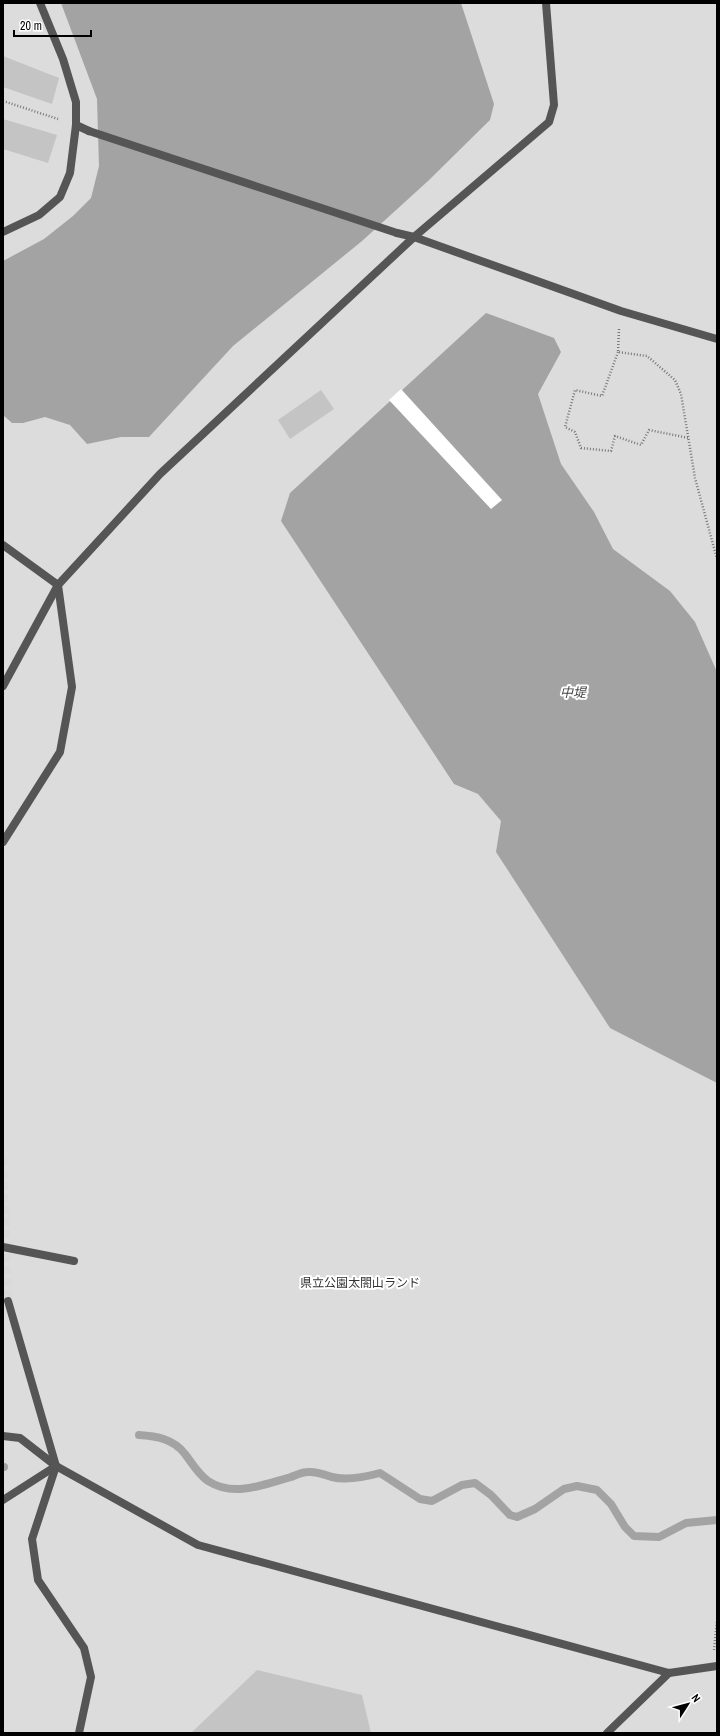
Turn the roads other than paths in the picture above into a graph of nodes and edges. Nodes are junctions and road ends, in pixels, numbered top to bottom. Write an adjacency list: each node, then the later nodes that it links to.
1 (40, 3): 3 (street)
2 (546, 3): 5 (street)
3 (76, 125): 4 (street); 5 (street)
4 (3, 232)
5 (414, 237): 6 (street); 8 (street)
6 (717, 339)
7 (3, 545): 8 (street)
8 (58, 585): 9 (street); 10 (street)
9 (3, 686)
10 (3, 842)
11 (3, 1247): 12 (street)
12 (74, 1261)
13 (8, 1301): 15 (street)
14 (3, 1436): 15 (street)
15 (56, 1466): 16 (street); 18 (street); 19 (street)
16 (3, 1500)
17 (714, 1666): 18 (street)
18 (669, 1673): 20 (street)
19 (79, 1733)
20 (607, 1733)

